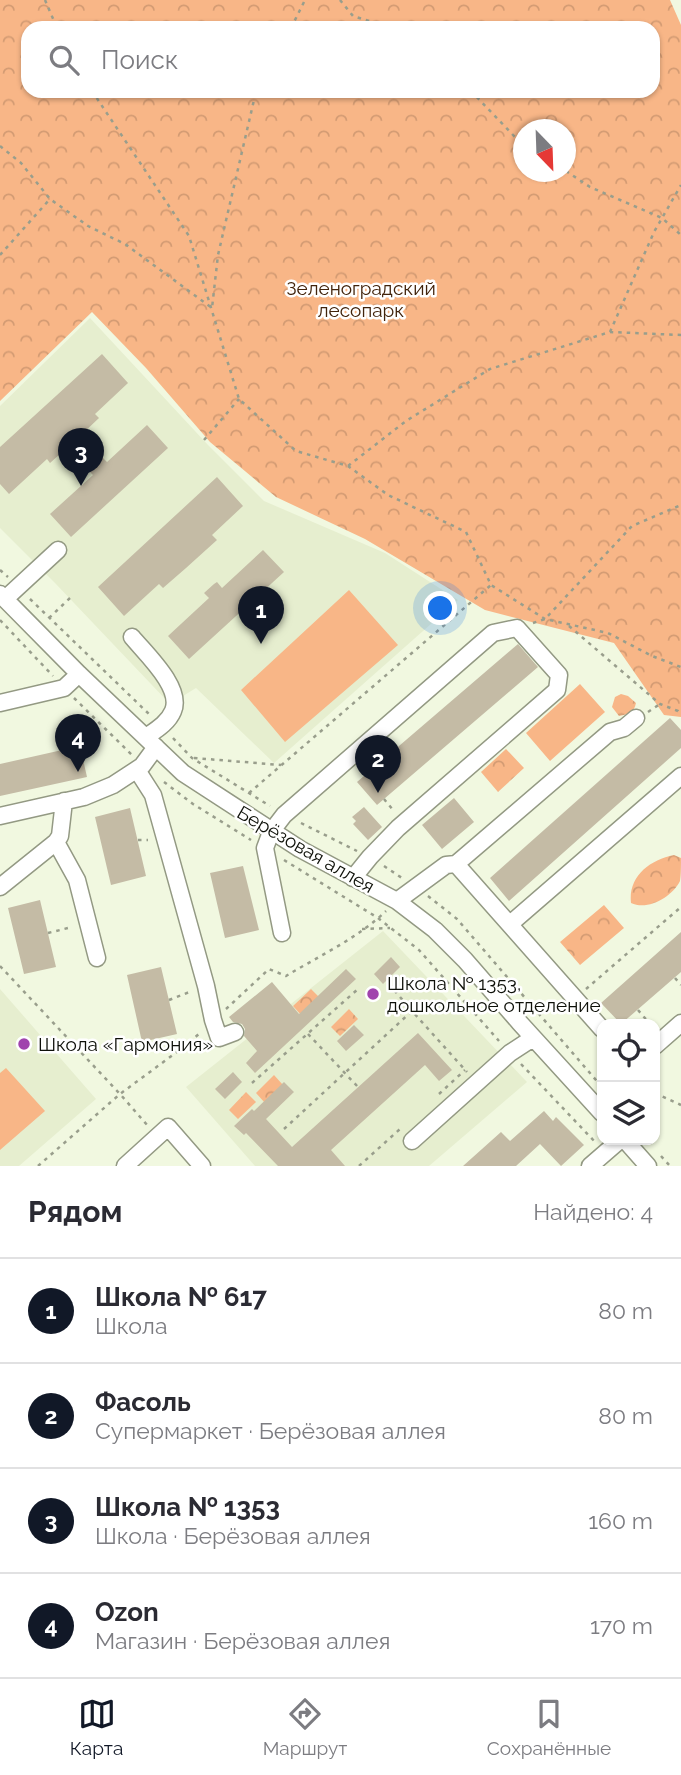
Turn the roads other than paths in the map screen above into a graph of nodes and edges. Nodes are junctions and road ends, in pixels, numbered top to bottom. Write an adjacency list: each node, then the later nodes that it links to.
1 (58, 550): 2 (street)
2 (3, 596): 4 (street, Берёзовая аллея)
3 (132, 637): 7 (street)
4 (79, 674): 5 (street); 7 (street, Берёзовая аллея)
5 (0, 703)
6 (636, 718): 14 (street)
7 (151, 742): 8 (street); 12 (street, Берёзовая аллея)
8 (139, 768): 10 (street); 23 (street)
9 (681, 776): 18 (street)
10 (64, 802): 11 (street); 13 (street)
11 (0, 816)
12 (271, 832): 15 (street, Берёзовая аллея); 15 (street); 19 (street)
13 (56, 842): 16 (street); 20 (street)
14 (456, 864): 17 (street); 18 (street)
15 (353, 878): 17 (street, Берёзовая аллея)
16 (0, 887)
17 (397, 901): 24 (street, Берёзовая аллея)
18 (510, 924): 21 (street)
19 (282, 933)
20 (97, 958)
21 (597, 1023)
22 (681, 1023): 25 (street)
23 (235, 1032)
24 (533, 1038): 26 (street, Берёзовая аллея); 27 (street)
25 (660, 1042)
26 (597, 1104)
27 (412, 1141)
28 (616, 1145): 32 (street)
29 (627, 1145): 33 (street)
30 (125, 1166): 31 (street)
31 (202, 1166)
32 (590, 1166)
33 (648, 1166)

